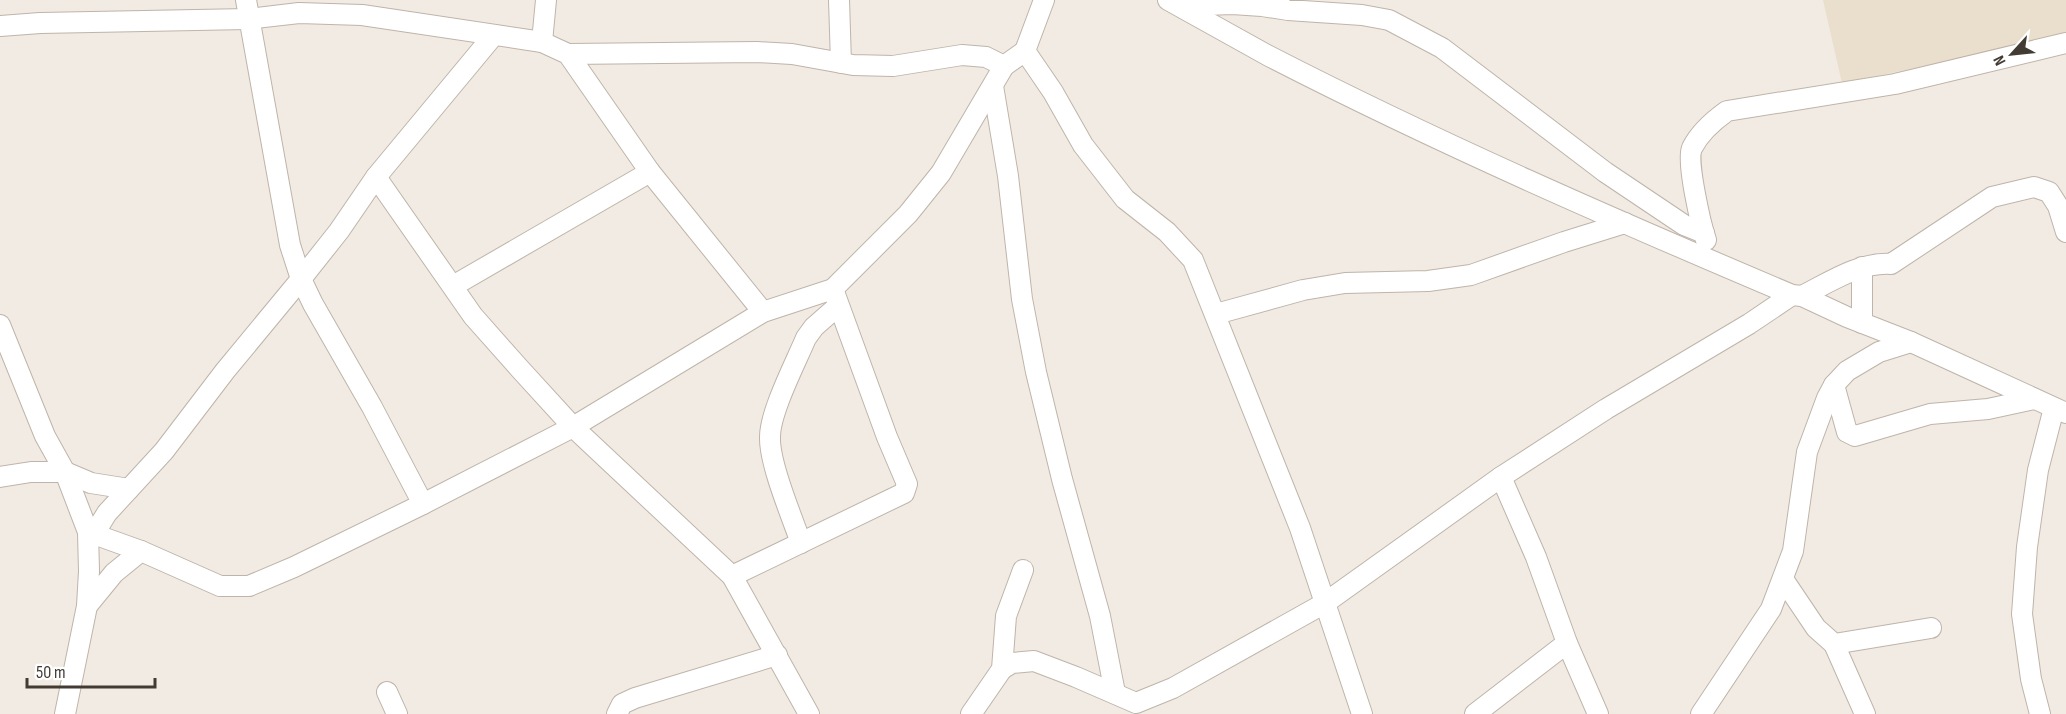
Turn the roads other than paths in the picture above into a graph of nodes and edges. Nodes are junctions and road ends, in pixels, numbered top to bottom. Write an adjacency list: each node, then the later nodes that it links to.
1 (546, 0): 8 (street)
2 (839, 0): 12 (street)
3 (1044, 0): 10 (street)
4 (1173, 3): 17 (street); 19 (street)
5 (247, 9): 6 (street); 7 (street); 22 (street)
6 (0, 26)
7 (493, 36): 8 (street); 16 (street)
8 (542, 42): 11 (street)
9 (2066, 43): 19 (street)
10 (1025, 51): 13 (street); 27 (street)
11 (568, 54): 12 (street); 15 (street)
12 (841, 63): 13 (street)
13 (1004, 66): 14 (street)
14 (993, 86): 25 (street); 54 (street)
15 (650, 172): 23 (street); 26 (street)
16 (376, 177): 22 (street); 23 (street)
17 (1625, 223): 20 (street); 27 (street)
18 (2066, 232): 21 (street)
19 (1704, 233): 20 (street)
20 (1714, 263): 24 (street)
21 (1862, 267): 24 (street); 28 (street)
22 (301, 279): 38 (street); 39 (street)
23 (453, 286): 34 (street)
24 (1797, 296): 28 (street); 37 (street)
25 (835, 298): 26 (street); 41 (street); 41 (street)
26 (764, 312): 34 (street)
27 (1216, 315): 46 (street)
28 (1862, 323): 30 (street)
29 (1, 335): 35 (street)
30 (1911, 342): 31 (street); 32 (street)
31 (1834, 384): 32 (street); 45 (street)
32 (2034, 399): 33 (street)
33 (2060, 410): 66 (street)
34 (573, 427): 39 (street); 44 (street)
35 (65, 472): 36 (street); 38 (street); 40 (street)
36 (0, 477)
37 (1501, 477): 46 (street); 49 (street)
38 (129, 489): 40 (street)
39 (423, 504): 42 (street)
40 (91, 533): 42 (street); 47 (street)
41 (801, 543): 44 (street)
42 (141, 551): 47 (street)
43 (1023, 570): 52 (street)
44 (732, 576): 51 (street)
45 (1783, 579): 50 (street); 64 (street)
46 (1325, 603): 55 (street); 61 (street)
47 (87, 606): 56 (street)
48 (1932, 628): 50 (street)
49 (1567, 643): 62 (street); 63 (street)
50 (1834, 644): 65 (street)
51 (777, 655): 58 (street); 59 (street)
52 (1002, 669): 54 (street); 60 (street)
53 (387, 692): 57 (street)
54 (1116, 693): 55 (street)
55 (1138, 709)
56 (65, 714)
57 (398, 714)
58 (617, 714)
59 (809, 714)
60 (970, 714)
61 (1362, 714)
62 (1475, 714)
63 (1598, 714)
64 (1701, 714)
65 (1865, 714)
66 (2040, 714)

